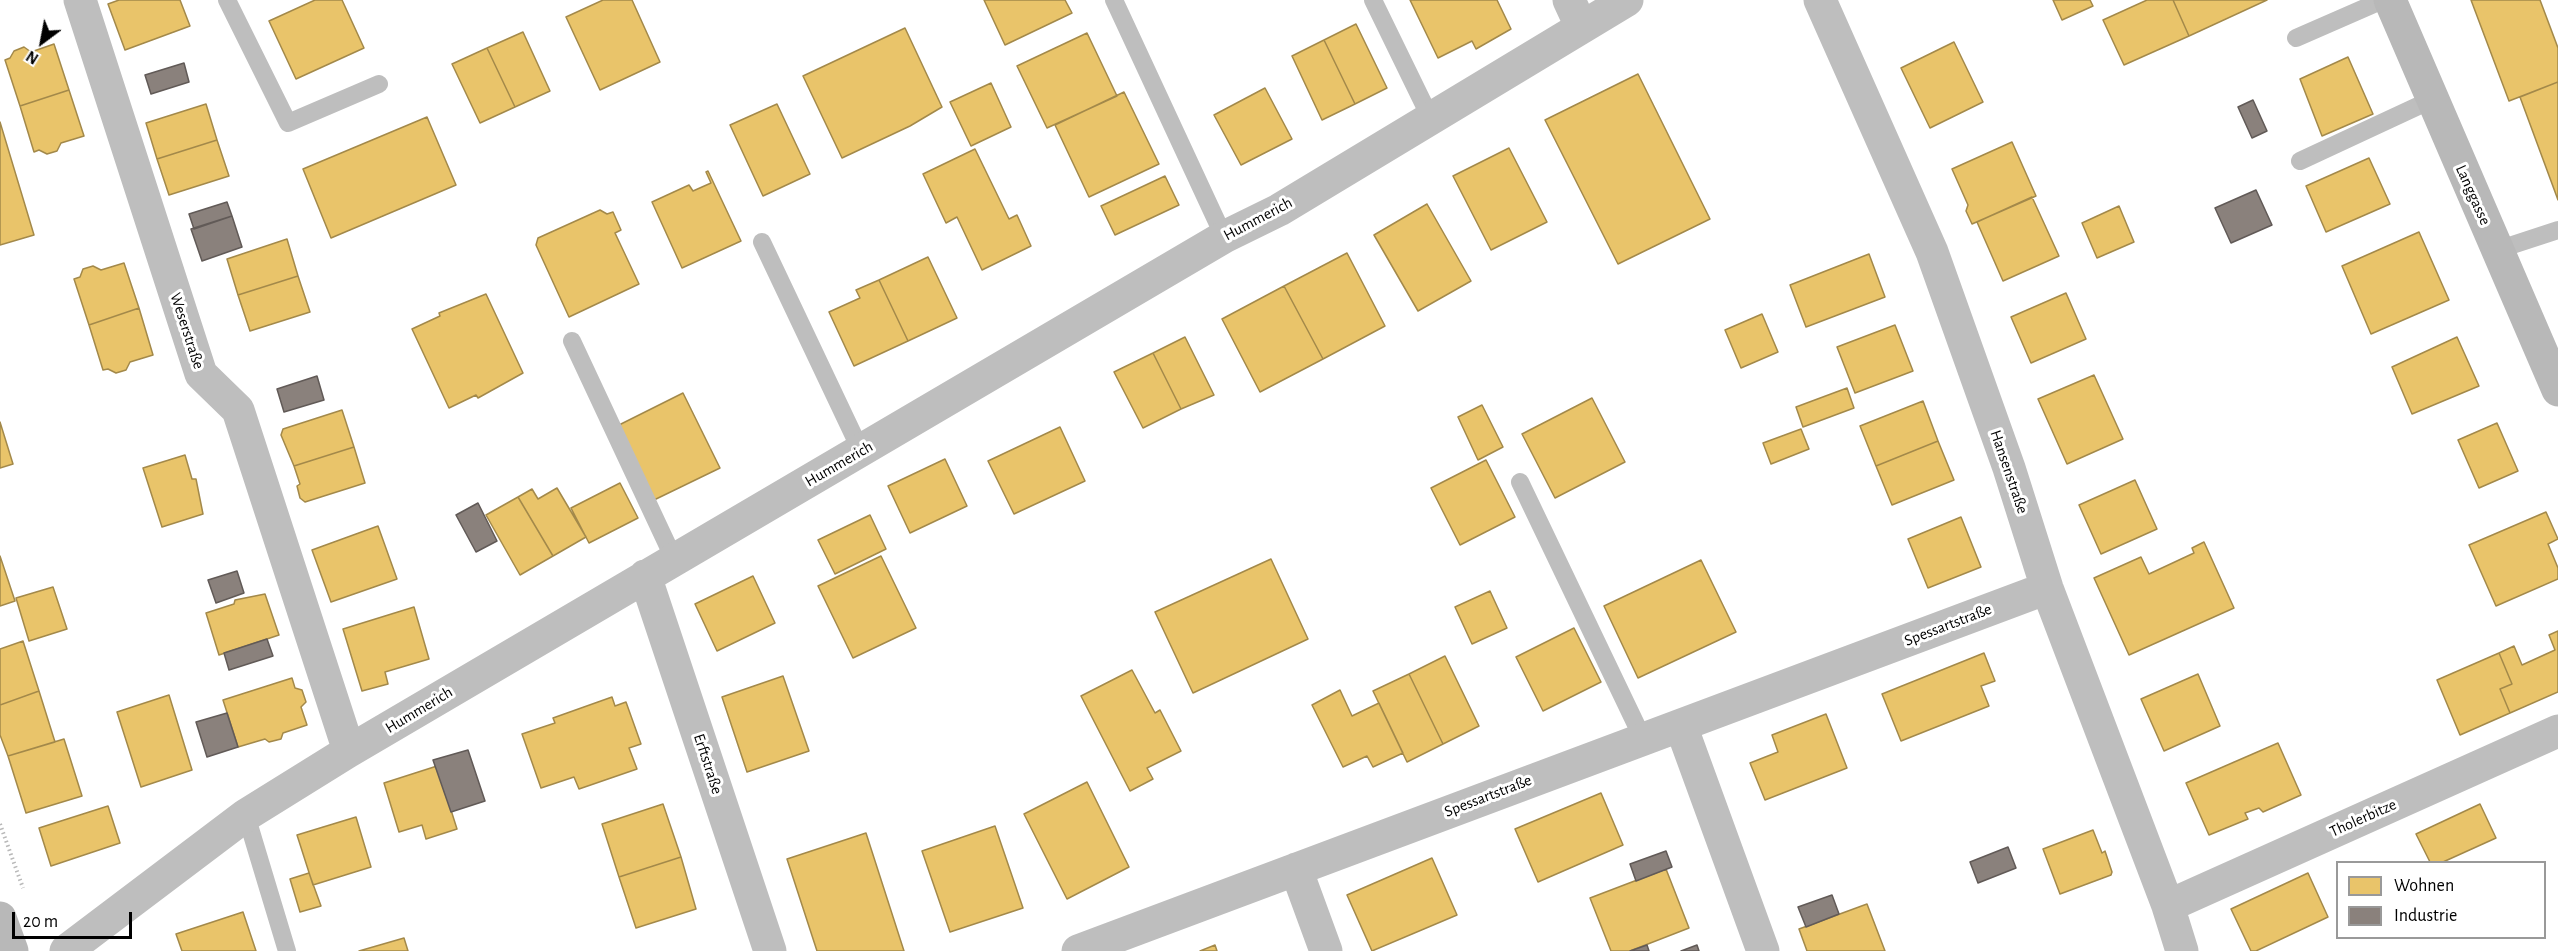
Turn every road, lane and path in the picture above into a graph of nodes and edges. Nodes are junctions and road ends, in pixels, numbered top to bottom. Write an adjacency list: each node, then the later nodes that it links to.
1 (80, 0): 29 (street, Weserstraße)
2 (227, 0): 11 (lane)
3 (1114, 0): 16 (lane)
4 (1373, 0): 13 (lane)
5 (1627, 0): 9 (street, Hummerich)
6 (1820, 0): 25 (street, Hansenstraße)
7 (2383, 0): 10 (lane)
8 (2390, 0): 12 (street, Langgasse)
9 (1575, 13): 13 (street, Hummerich)
10 (2296, 38)
11 (379, 84)
12 (2431, 100): 14 (lane); 18 (street, Langgasse)
13 (1430, 117): 16 (street, Hummerich)
14 (2300, 160)
15 (2558, 230): 18 (lane)
16 (1224, 237): 21 (street, Hummerich)
17 (762, 242): 21 (lane)
18 (2497, 250): 20 (street, Langgasse)
19 (572, 341): 23 (lane)
20 (2558, 390)
21 (861, 451): 23 (street, Hummerich)
22 (1520, 482): 28 (lane)
23 (674, 559): 24 (street, Hummerich)
24 (645, 576): 29 (street, Hummerich); 37 (street, Erftstraße)
25 (2047, 588): 26 (street, Spessartstraße); 32 (street, Hansenstraße)
26 (1681, 726): 28 (street, Spessartstraße); 40 (street)
27 (2558, 731): 32 (street, Tholerbitze)
28 (1642, 737): 31 (street, Spessartstraße)
29 (349, 751): 30 (street, Hummerich)
30 (246, 815): 35 (street, Hummerich); 36 (lane)
31 (1296, 869): 38 (street, Spessartstraße); 39 (street)
32 (2168, 906): 41 (street, Hansenstraße)
33 (0, 918): 34 (street)
34 (12, 951)
35 (66, 951)
36 (286, 951)
37 (770, 951)
38 (1078, 951)
39 (1326, 951)
40 (1763, 951)
41 (2182, 951)

